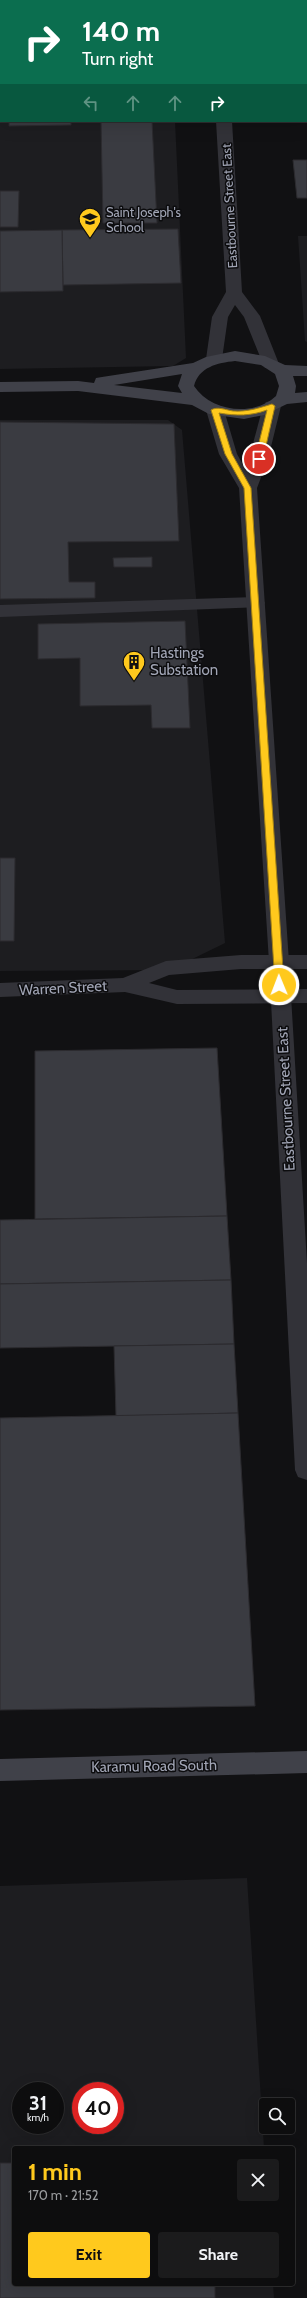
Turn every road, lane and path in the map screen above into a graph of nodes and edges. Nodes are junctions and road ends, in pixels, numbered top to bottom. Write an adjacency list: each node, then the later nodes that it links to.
1 (224, 122): 2 (street, Eastbourne Street East)
2 (234, 292): 3 (street); 5 (street)
3 (214, 359): 4 (main road); 5 (main road)
4 (196, 367): 7 (main road); 10 (main road)
5 (276, 367): 6 (main road); 11 (main road)
6 (307, 371)
7 (78, 386): 8 (main road); 10 (main road)
8 (0, 387)
9 (307, 397): 11 (main road)
10 (194, 400): 12 (main road)
11 (277, 403): 12 (main road); 13 (street, Eastbourne Street East)
12 (215, 410): 13 (street, Eastbourne Street East)
13 (248, 488): 14 (street, Eastbourne Street East)
14 (256, 604): 15 (street); 16 (street, Eastbourne Street East)
15 (0, 611)
16 (279, 962): 17 (street, Warren Street); 18 (street, Warren Street); 20 (street, Eastbourne Street East)
17 (307, 962)
18 (125, 985): 19 (street, Warren Street); 20 (street, Warren Street)
19 (0, 990)
20 (280, 996): 21 (street, Warren Street); 22 (street, Eastbourne Street East)
21 (307, 996)
22 (307, 1470)
23 (307, 1762): 24 (main road, Karamu Road South)
24 (0, 1770)

